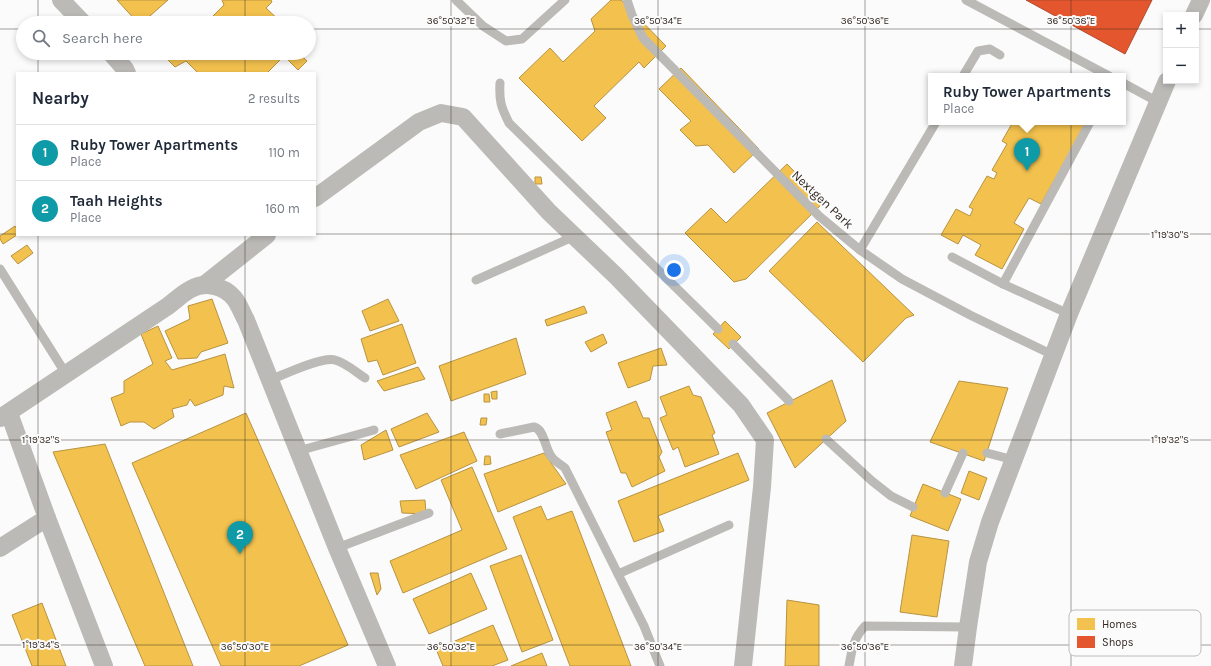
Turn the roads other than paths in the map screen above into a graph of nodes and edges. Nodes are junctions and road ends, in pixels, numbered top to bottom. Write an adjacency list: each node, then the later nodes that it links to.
1 (61, 0): 8 (street)
2 (456, 0): 3 (lane)
3 (565, 0)
4 (627, 0): 23 (lane, Nextgen Park)
5 (966, 0): 13 (lane)
6 (1201, 0): 7 (street)
7 (1195, 12)
8 (76, 16)
9 (1000, 54): 12 (lane)
10 (118, 60): 11 (street)
11 (127, 72)
12 (965, 73)
13 (1103, 73)
14 (500, 83): 30 (lane)
15 (1166, 84): 17 (street)
16 (1126, 85): 17 (lane)
17 (1158, 102): 29 (street)
18 (934, 125): 23 (lane)
19 (1088, 125): 27 (lane)
20 (316, 197): 22 (street)
21 (266, 236): 28 (street)
22 (575, 236): 26 (lane); 57 (street)
23 (860, 250): 32 (lane, Nextgen Park)
24 (952, 258): 27 (lane)
25 (0, 269): 33 (lane)
26 (476, 280)
27 (1003, 284): 29 (lane)
28 (204, 285): 33 (street); 35 (street)
29 (1069, 314): 32 (street)
30 (718, 329)
31 (733, 344): 36 (lane)
32 (1053, 355): 44 (street)
33 (66, 374): 37 (street)
34 (365, 378): 35 (lane)
35 (270, 380): 41 (street)
36 (789, 401)
37 (4, 415): 48 (street)
38 (374, 430): 41 (lane)
39 (500, 434): 52 (lane)
40 (826, 439): 46 (lane)
41 (298, 451): 51 (street)
42 (963, 453): 45 (lane)
43 (987, 453): 44 (lane)
44 (1014, 460): 53 (street)
45 (945, 493)
46 (913, 507)
47 (429, 512): 51 (lane)
48 (47, 518): 50 (street); 54 (street)
49 (729, 525): 52 (lane)
50 (0, 548)
51 (337, 548): 55 (street)
52 (618, 574): 56 (lane)
53 (968, 628): 58 (lane); 59 (street)
54 (104, 666)
55 (387, 666)
56 (660, 666)
57 (743, 666)
58 (849, 666)
59 (963, 666)

